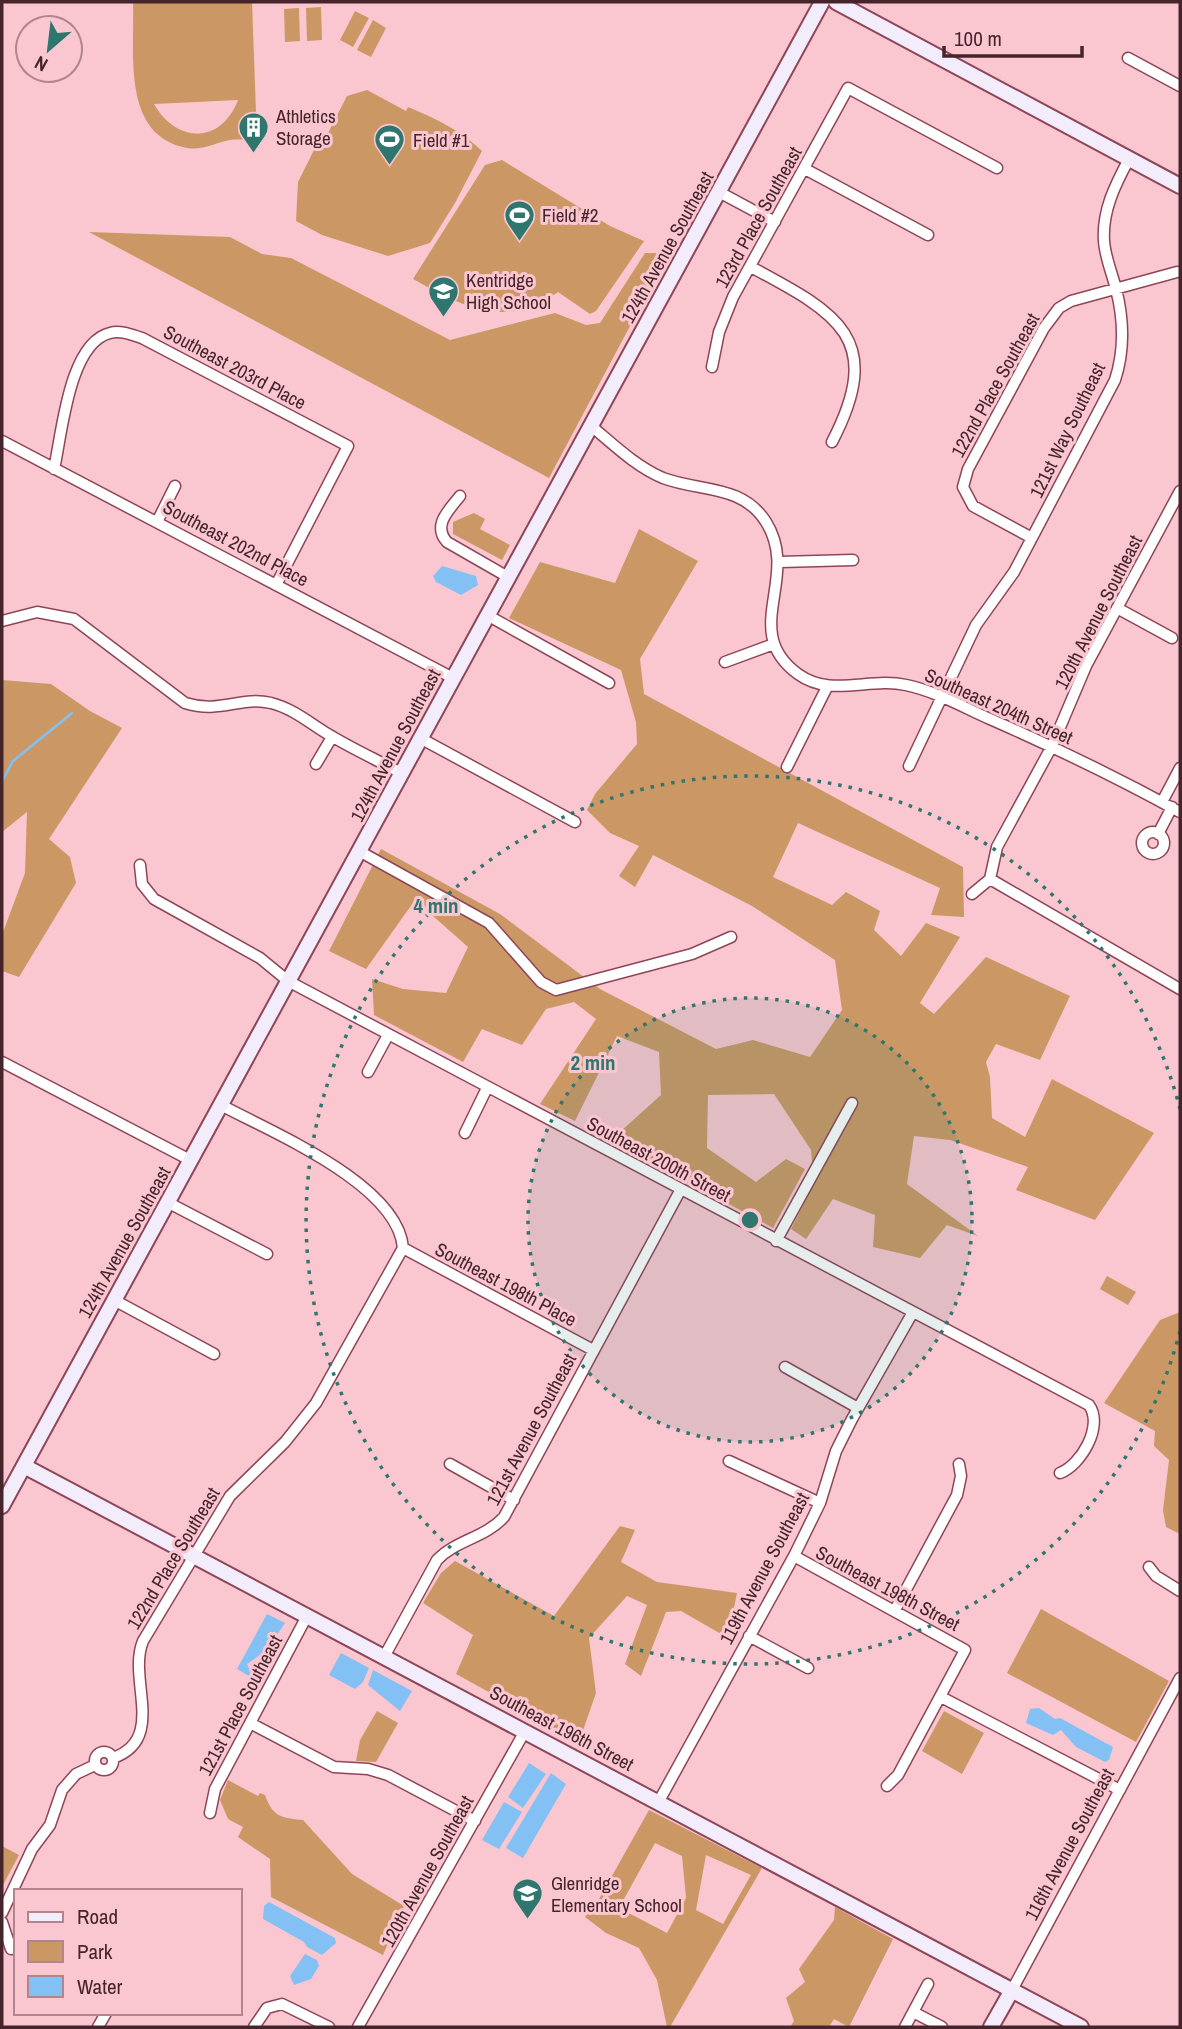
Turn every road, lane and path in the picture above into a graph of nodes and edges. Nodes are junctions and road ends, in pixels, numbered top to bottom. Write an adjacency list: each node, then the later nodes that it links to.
1 (822, 2): 9 (street, 124th Avenue Southeast)
2 (836, 2): 5 (street)
3 (1128, 58): 4 (street)
4 (1180, 86)
5 (1129, 159): 8 (street); 14 (street, 121st Way Southeast)
6 (996, 168): 7 (street, 123rd Place Southeast)
7 (805, 169): 10 (street, 123rd Place Southeast); 11 (street)
8 (1180, 186)
9 (719, 192): 10 (street); 16 (street, 124th Avenue Southeast)
10 (775, 222): 12 (street, 123rd Place Southeast)
11 (928, 235)
12 (751, 267): 15 (street, 123rd Place Southeast); 18 (street)
13 (1177, 272): 14 (street, 122nd Place Southeast)
14 (1116, 289): 24 (street, 121st Way Southeast); 24 (street, 122nd Place Southeast)
15 (712, 367)
16 (590, 425): 26 (street); 27 (street, 124th Avenue Southeast)
17 (2, 441): 19 (street, Southeast 202nd Place)
18 (832, 442)
19 (54, 469): 23 (street, Southeast 202nd Place); 28 (street, Southeast 203rd Place)
20 (175, 486): 23 (street)
21 (1180, 491): 29 (street, 120th Avenue Southeast)
22 (460, 496): 27 (street)
23 (157, 522): 28 (street, Southeast 202nd Place)
24 (1032, 538): 38 (street, 121st Way Southeast)
25 (853, 559): 26 (street)
26 (780, 562): 33 (street)
27 (508, 577): 30 (street, 124th Avenue Southeast)
28 (276, 584): 35 (street, Southeast 202nd Place)
29 (1117, 608): 32 (street); 41 (street, 120th Avenue Southeast)
30 (487, 615): 35 (street, 124th Avenue Southeast); 36 (street)
31 (2, 621): 39 (street)
32 (1172, 638)
33 (774, 643): 34 (street); 37 (street)
34 (724, 662)
35 (453, 678): 40 (street, 124th Avenue Southeast)
36 (609, 683)
37 (827, 687): 38 (street, Southeast 204th Street); 43 (street)
38 (941, 697): 41 (street, Southeast 204th Street); 44 (street, 121st Way Southeast)
39 (332, 737): 42 (street); 46 (street)
40 (420, 738): 46 (street, 124th Avenue Southeast); 49 (street)
41 (1052, 746): 47 (street, Southeast 204th Street); 53 (street, 120th Avenue Southeast)
42 (316, 764)
43 (787, 766)
44 (909, 766)
45 (1180, 768): 47 (street)
46 (401, 773): 51 (street, 124th Avenue Southeast)
47 (1162, 802): 48 (street, Southeast 204th Street)
48 (1176, 810): 50 (street, Southeast 204th Street)
49 (575, 822)
50 (1158, 834)
51 (359, 851): 55 (street); 56 (street, 124th Avenue Southeast)
52 (140, 865): 56 (street, Southeast 200th Street)
53 (990, 879): 54 (street); 57 (street)
54 (972, 894)
55 (731, 937)
56 (288, 981): 58 (street, Southeast 200th Street); 63 (street, 124th Avenue Southeast)
57 (1180, 989)
58 (388, 1035): 60 (street); 61 (street, Southeast 200th Street)
59 (2, 1062): 65 (street)
60 (368, 1072)
61 (487, 1088): 64 (street); 66 (street, Southeast 200th Street)
62 (852, 1103): 68 (street)
63 (221, 1105): 65 (street, 124th Avenue Southeast); 69 (street)
64 (465, 1133)
65 (190, 1160): 67 (street, 124th Avenue Southeast)
66 (681, 1189): 68 (street, Southeast 200th Street); 73 (street, 121st Avenue Southeast)
67 (167, 1202): 70 (street); 71 (street, 124th Avenue Southeast)
68 (776, 1241): 72 (street, Southeast 200th Street)
69 (403, 1248): 73 (street, Southeast 198th Place); 85 (street, 122nd Place Southeast)
70 (267, 1254)
71 (114, 1300): 74 (street); 80 (street, 124th Avenue Southeast)
72 (913, 1312): 76 (street, 119th Avenue Southeast); 81 (street, Southeast 200th Street)
73 (593, 1350): 82 (street, 121st Avenue Southeast)
74 (214, 1354)
75 (785, 1367): 76 (street)
76 (858, 1408): 83 (street, 119th Avenue Southeast)
77 (729, 1461): 83 (street)
78 (450, 1464): 82 (street)
79 (959, 1464): 89 (street)
80 (24, 1466): 84 (street, 124th Avenue Southeast); 85 (street, Southeast 196th Street)
81 (1060, 1473)
82 (514, 1500): 92 (street, 121st Avenue Southeast)
83 (820, 1503): 86 (street, 119th Avenue Southeast)
84 (2, 1506)
85 (192, 1556): 90 (street, Southeast 196th Street); 103 (street, 122nd Place Southeast)
86 (794, 1556): 89 (street, Southeast 198th Street); 91 (street, 119th Avenue Southeast)
87 (1149, 1567): 88 (street)
88 (1180, 1591)
89 (895, 1610): 95 (street, Southeast 198th Street)
90 (307, 1616): 92 (street, Southeast 196th Street); 96 (street, 121st Place Southeast)
91 (749, 1636): 93 (street); 100 (street, 119th Avenue Southeast)
92 (384, 1657): 97 (street, Southeast 196th Street)
93 (808, 1668)
94 (1180, 1678): 99 (street, 116th Avenue Southeast)
95 (941, 1697): 98 (street); 99 (street)
96 (250, 1723): 101 (street, 121st Place Southeast); 102 (street)
97 (525, 1731): 100 (street, Southeast 196th Street); 102 (street, 120th Avenue Southeast)
98 (887, 1786)
99 (1120, 1790): 107 (street, 116th Avenue Southeast)
100 (659, 1801): 107 (street, Southeast 196th Street)
101 (210, 1813)
102 (475, 1821): 111 (street, 120th Avenue Southeast)
103 (2, 1913)
104 (2, 1922): 105 (street)
105 (11, 1949)
106 (929, 1984): 108 (street)
107 (1012, 1990): 114 (street, 116th Avenue Southeast); 115 (street, Southeast 196th Street)
108 (913, 2012): 112 (street); 113 (street)
109 (254, 2027): 110 (street)
110 (329, 2027)
111 (358, 2027)
112 (905, 2027)
113 (942, 2027)
114 (991, 2027)
115 (1081, 2027)

